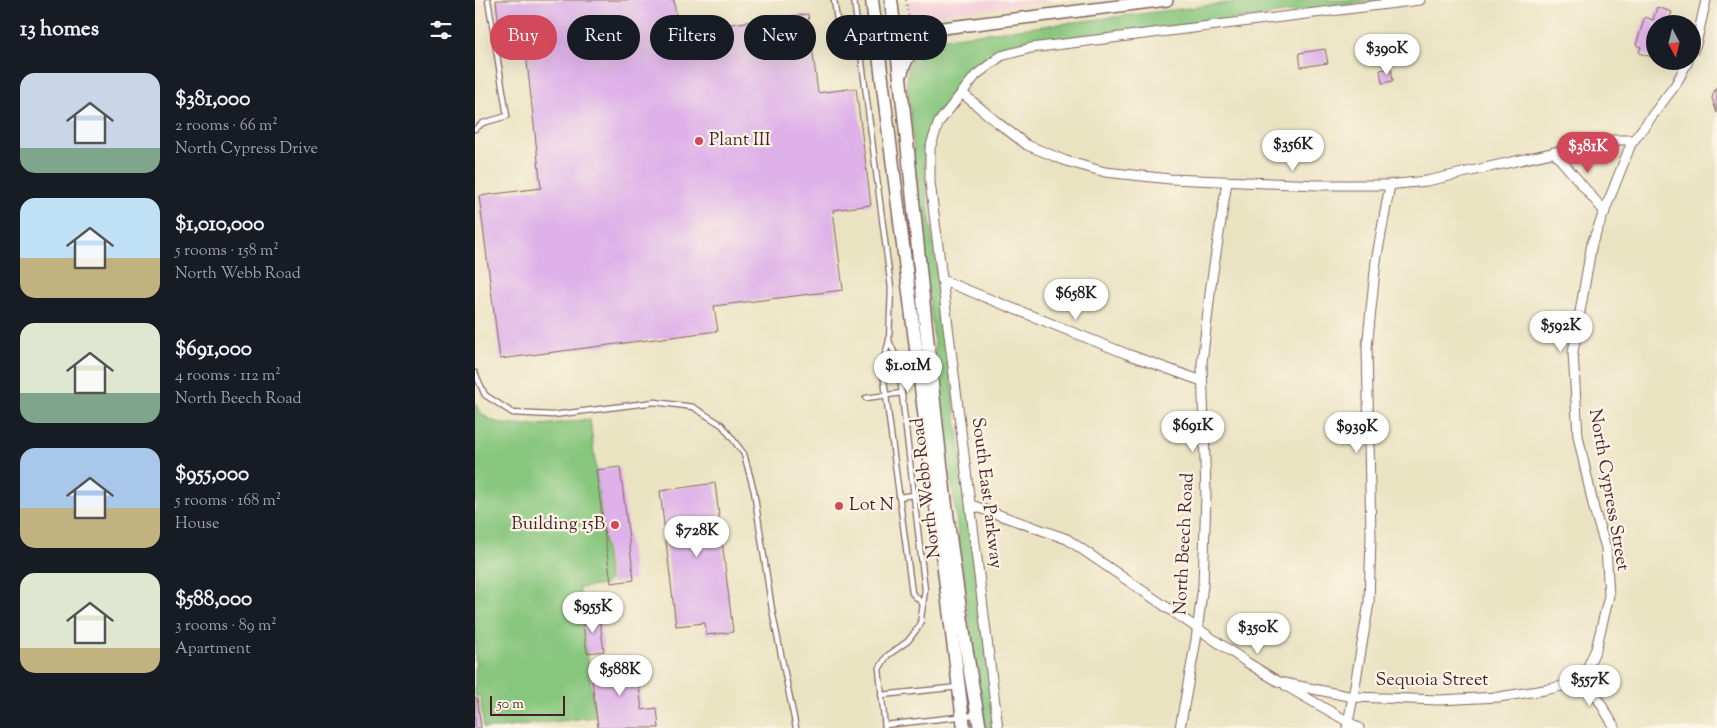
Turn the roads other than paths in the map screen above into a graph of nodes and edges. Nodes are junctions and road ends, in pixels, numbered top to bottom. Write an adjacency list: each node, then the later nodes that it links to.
1 (488, 0): 22 (lane)
2 (834, 0): 9 (lane)
3 (854, 0): 10 (lane)
4 (891, 0): 12 (main road, North Webb Road)
5 (1167, 0): 14 (street)
6 (1420, 0): 21 (street, South East Parkway)
7 (1706, 0): 13 (street)
8 (872, 4): 11 (main road)
9 (836, 15)
10 (856, 15)
11 (879, 15)
12 (893, 15)
13 (1701, 22)
14 (947, 27)
15 (862, 60): 29 (lane)
16 (880, 60): 43 (main road, North Webb Road)
17 (898, 60): 20 (main road, North Webb Road)
18 (907, 60): 20 (main road)
19 (1683, 70): 23 (street, North Cypress Street)
20 (900, 78): 42 (main road, North Webb Road)
21 (963, 93): 25 (street); 28 (street, South East Parkway)
22 (475, 129)
23 (1634, 140): 24 (street); 27 (street, North Cypress Street)
24 (1554, 152): 26 (street); 27 (street)
25 (1227, 182): 26 (street); 31 (street, North Beech Road)
26 (1390, 185): 45 (street)
27 (1605, 212): 40 (street, North Cypress Street)
28 (942, 280): 31 (street); 37 (street, South East Parkway)
29 (889, 341): 32 (lane); 33 (lane)
30 (475, 373): 50 (lane)
31 (1202, 381): 39 (street, North Beech Road)
32 (902, 393): 33 (lane); 35 (lane)
33 (886, 396): 34 (lane); 36 (lane)
34 (866, 398)
35 (914, 495): 36 (lane); 38 (lane)
36 (899, 497): 38 (lane)
37 (971, 505): 39 (street, Sequoia Street); 52 (street, South East Parkway)
38 (923, 604): 44 (lane)
39 (1198, 628): 41 (street, Sequoia Street); 53 (street, North Beech Road)
40 (1584, 675): 45 (street, Sequoia Street); 55 (street)
41 (1279, 682): 45 (street, Sequoia Street); 48 (street, Sequoia Street)
42 (972, 685): 43 (lane); 46 (main road, North Webb Road)
43 (959, 687): 44 (lane); 47 (main road, North Webb Road)
44 (881, 695): 49 (lane)
45 (1353, 697): 48 (street)
46 (977, 715): 47 (lane); 51 (main road, North Webb Road)
47 (964, 722): 49 (lane)
48 (1347, 725): 54 (street, Sequoia Street)
49 (885, 726)
50 (796, 728)
51 (980, 728)
52 (999, 728)
53 (1180, 728)
54 (1359, 728)
55 (1615, 728)

